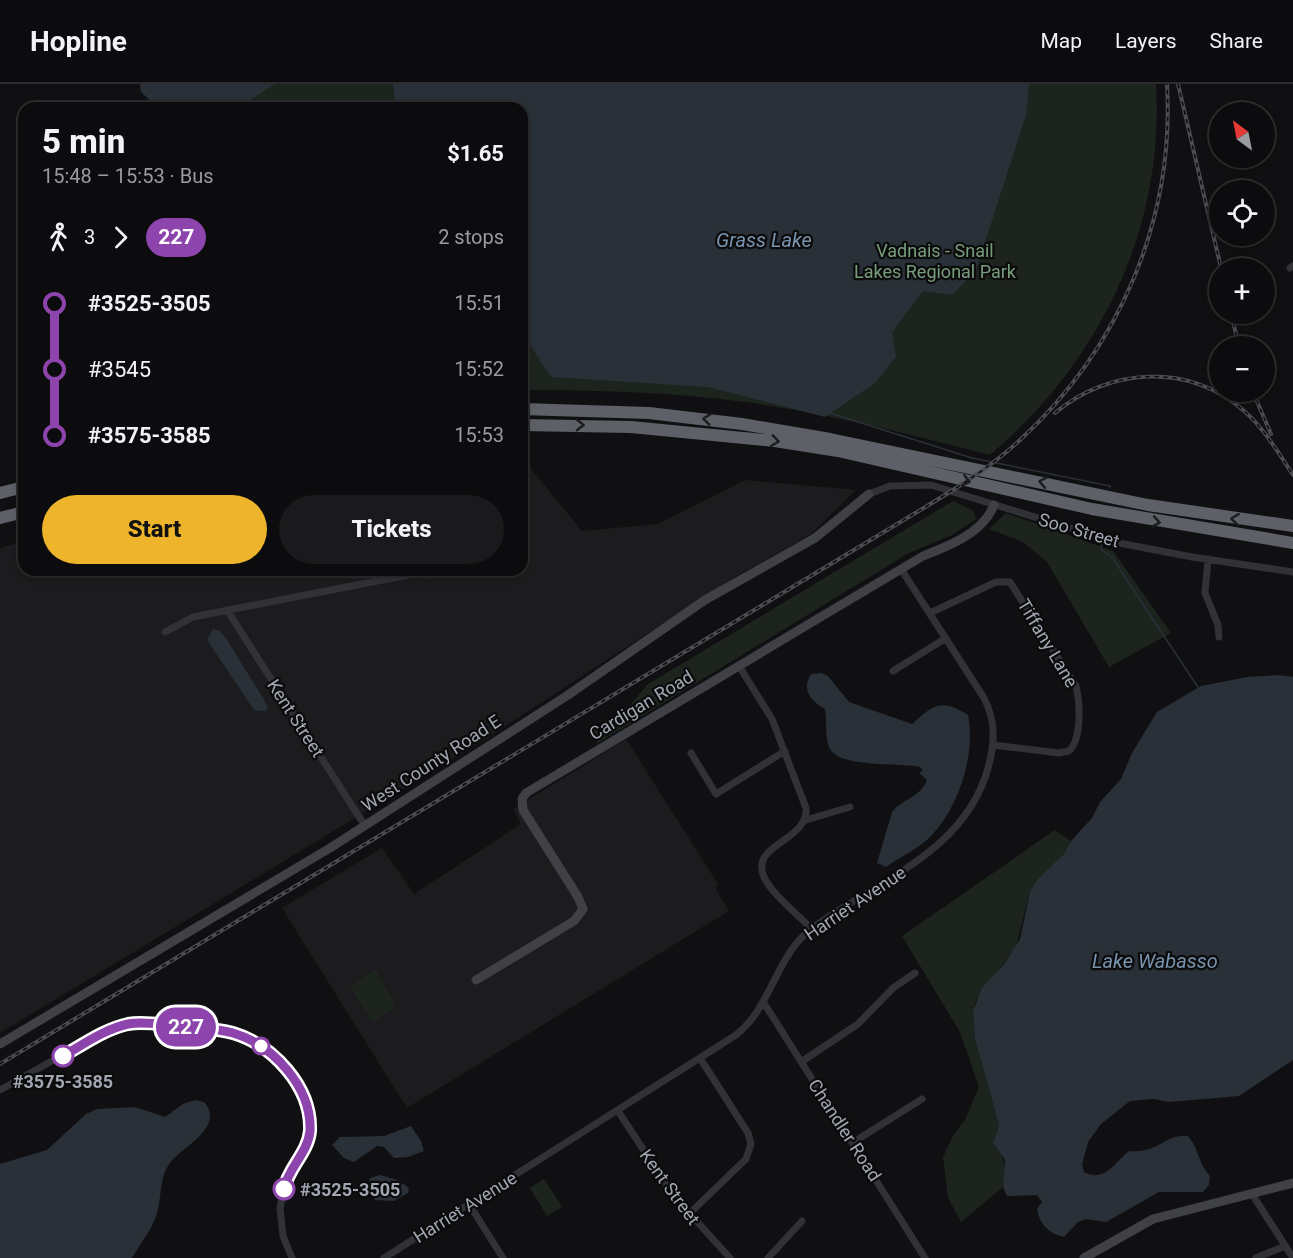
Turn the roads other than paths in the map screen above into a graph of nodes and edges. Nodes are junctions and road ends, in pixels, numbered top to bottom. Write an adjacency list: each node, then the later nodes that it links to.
1 (528, 409): 9 (highway, one-way to 1)
2 (528, 425): 10 (highway, one-way to 10)
3 (18, 488): 4 (highway)
4 (0, 493)
5 (869, 494): 6 (street, Soo Street); 27 (street, West County Road E)
6 (994, 505): 11 (street, Soo Street); 12 (street, Cardigan Road)
7 (18, 513): 8 (highway)
8 (0, 519)
9 (1293, 526)
10 (1293, 543)
11 (1208, 560): 13 (street, Soo Street); 18 (street)
12 (902, 569): 16 (street, Harriet Avenue); 20 (street, Cardigan Road)
13 (1293, 572)
14 (403, 576): 15 (street)
15 (227, 610): 17 (street); 27 (street, Kent Street)
16 (930, 613): 19 (street, Harriet Avenue); 22 (street, Tiffany Lane)
17 (165, 632)
18 (1219, 637)
19 (946, 638): 21 (street); 22 (street, Harriet Avenue)
20 (739, 666): 23 (street); 30 (street, Cardigan Road)
21 (893, 671)
22 (993, 745): 28 (street, Harriet Avenue)
23 (785, 751): 24 (street); 26 (street)
24 (691, 753)
25 (850, 807): 26 (street)
26 (806, 820): 28 (street)
27 (365, 826): 32 (street, West County Road E)
28 (812, 929): 31 (street, Harriet Avenue)
29 (915, 973): 34 (street)
30 (476, 980)
31 (764, 1003): 33 (street, Harriet Avenue); 34 (street, Chandler Road)
32 (0, 1044)
33 (700, 1058): 37 (street, Harriet Avenue); 42 (street)
34 (801, 1062): 38 (street, Chandler Road)
35 (0, 1090): 45 (street)
36 (922, 1100): 38 (street)
37 (618, 1111): 41 (street, Harriet Avenue); 42 (street, Kent Street)
38 (852, 1143): 50 (street, Chandler Road)
39 (1293, 1183): 40 (street)
40 (1252, 1194): 44 (street); 51 (street)
41 (469, 1204): 46 (street, Harriet Avenue); 47 (street)
42 (688, 1215): 48 (street, Kent Street)
43 (802, 1221): 49 (street)
44 (1285, 1246): 52 (street); 53 (street)
45 (292, 1258)
46 (384, 1258)
47 (503, 1258)
48 (730, 1258)
49 (768, 1258)
50 (925, 1258)
51 (1084, 1258)
52 (1256, 1258)
53 (1293, 1258)

